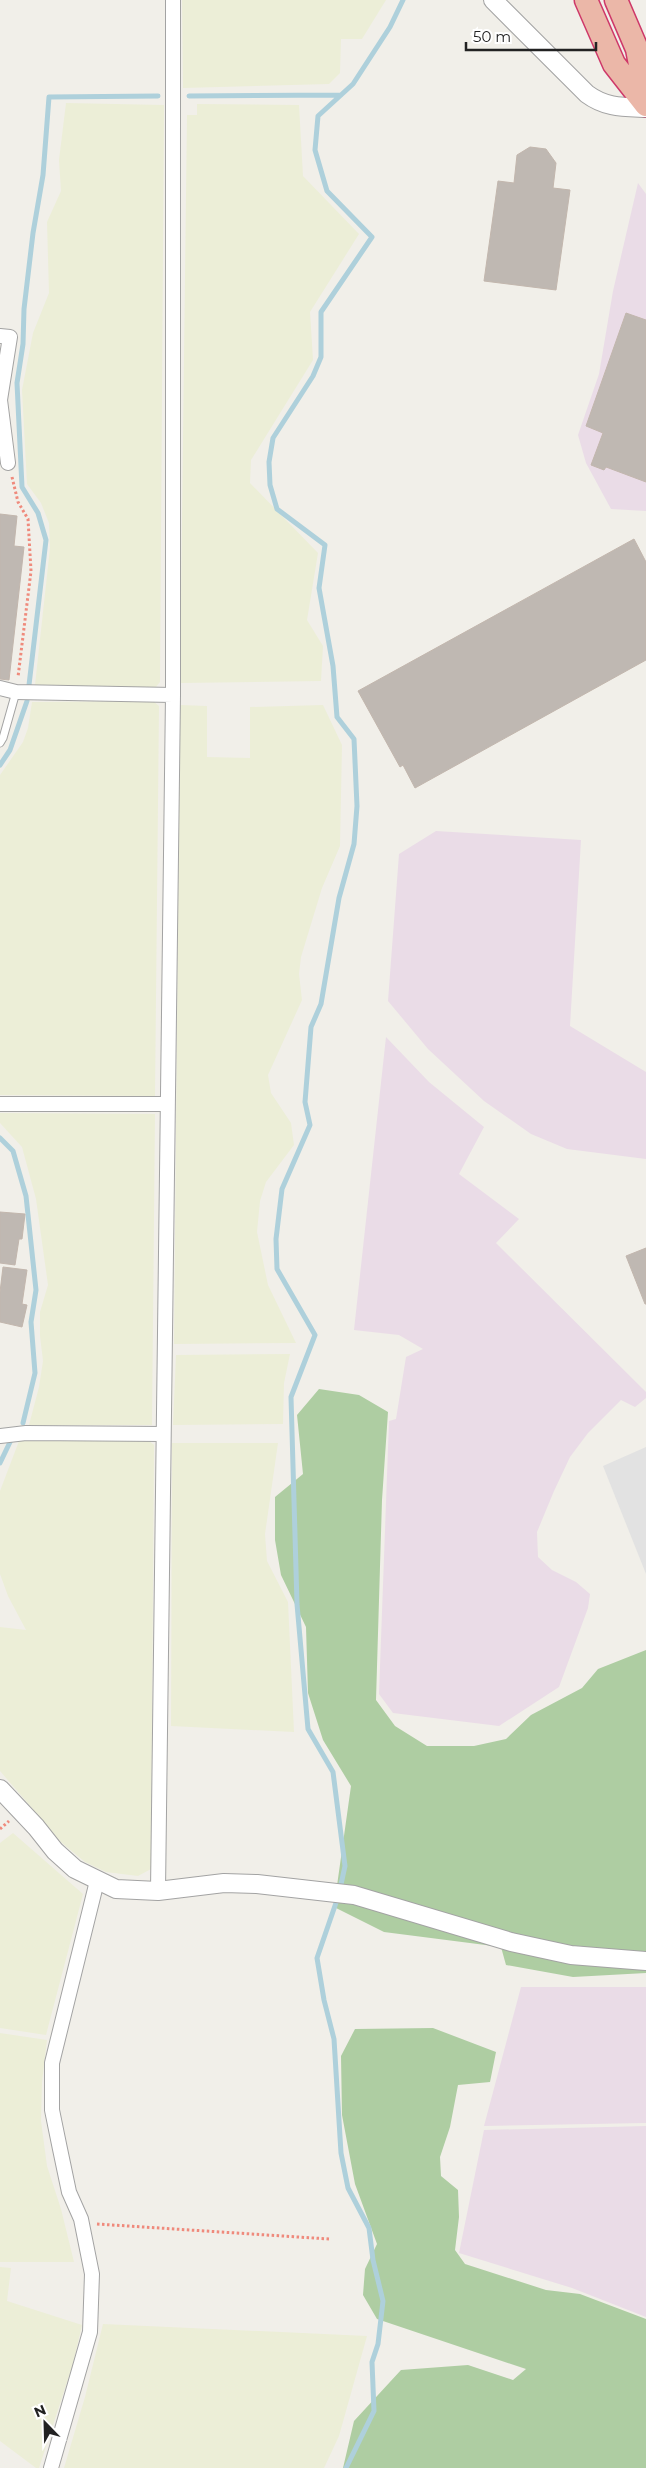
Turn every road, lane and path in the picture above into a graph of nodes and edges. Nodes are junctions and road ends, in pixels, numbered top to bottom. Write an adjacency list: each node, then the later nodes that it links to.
1 (173, 0): 11 (street)
2 (493, 0): 6 (street)
3 (586, 0): 6 (highway)
4 (616, 0): 5 (highway)
5 (646, 96)
6 (646, 106)
7 (0, 336): 8 (street)
8 (8, 463): 10 (path)
9 (0, 688): 10 (street)
10 (16, 692): 11 (street); 12 (lane)
11 (173, 695): 14 (street)
12 (0, 743)
13 (0, 1104): 14 (street)
14 (167, 1104): 15 (street)
15 (163, 1434): 16 (street); 19 (street)
16 (0, 1436)
17 (0, 1790): 18 (street)
18 (97, 1881): 19 (street); 21 (street)
19 (158, 1891): 20 (street)
20 (646, 1961)
21 (82, 2224): 22 (path); 23 (street)
22 (330, 2239)
23 (50, 2468)

